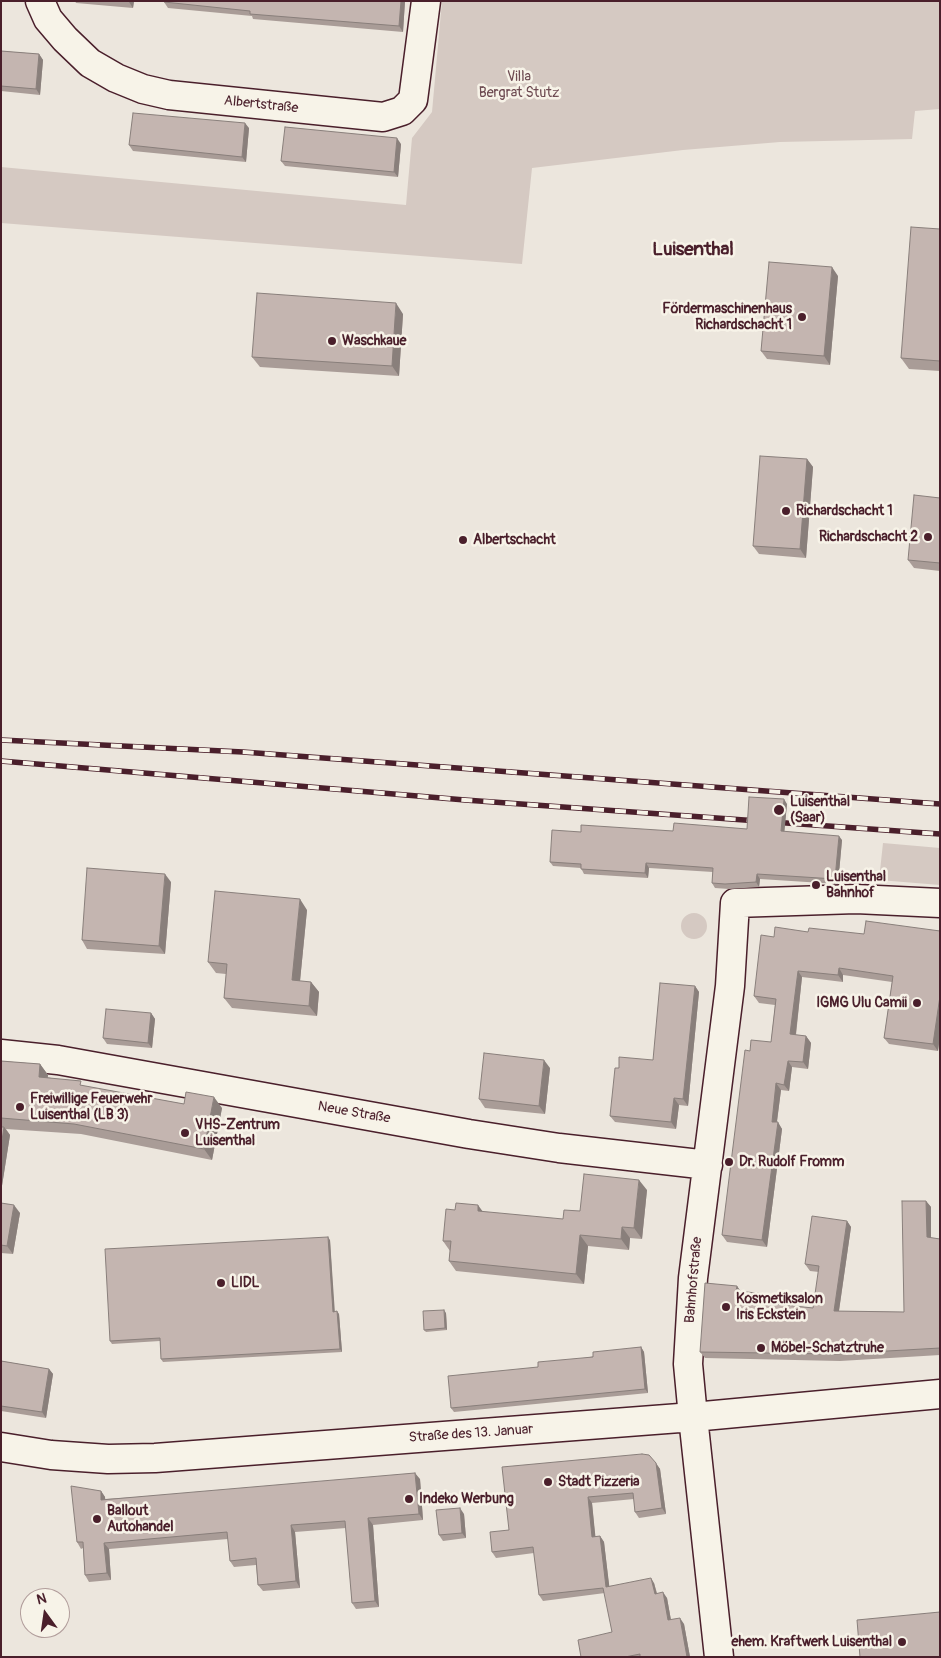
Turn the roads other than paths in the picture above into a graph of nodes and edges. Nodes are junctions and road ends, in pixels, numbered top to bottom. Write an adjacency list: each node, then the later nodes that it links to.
1 (40, 1): 2 (street, Albertstraße)
2 (426, 1)
3 (940, 904): 5 (street, Bahnhofstraße)
4 (1, 1054): 5 (street, Neue Straße)
5 (708, 1165): 7 (street, Bahnhofstraße)
6 (940, 1394): 7 (street, Straße des 13. Januar)
7 (693, 1417): 8 (street, Straße des 13. Januar); 9 (street, Bahnhofstraße)
8 (1, 1448)
9 (719, 1657)

